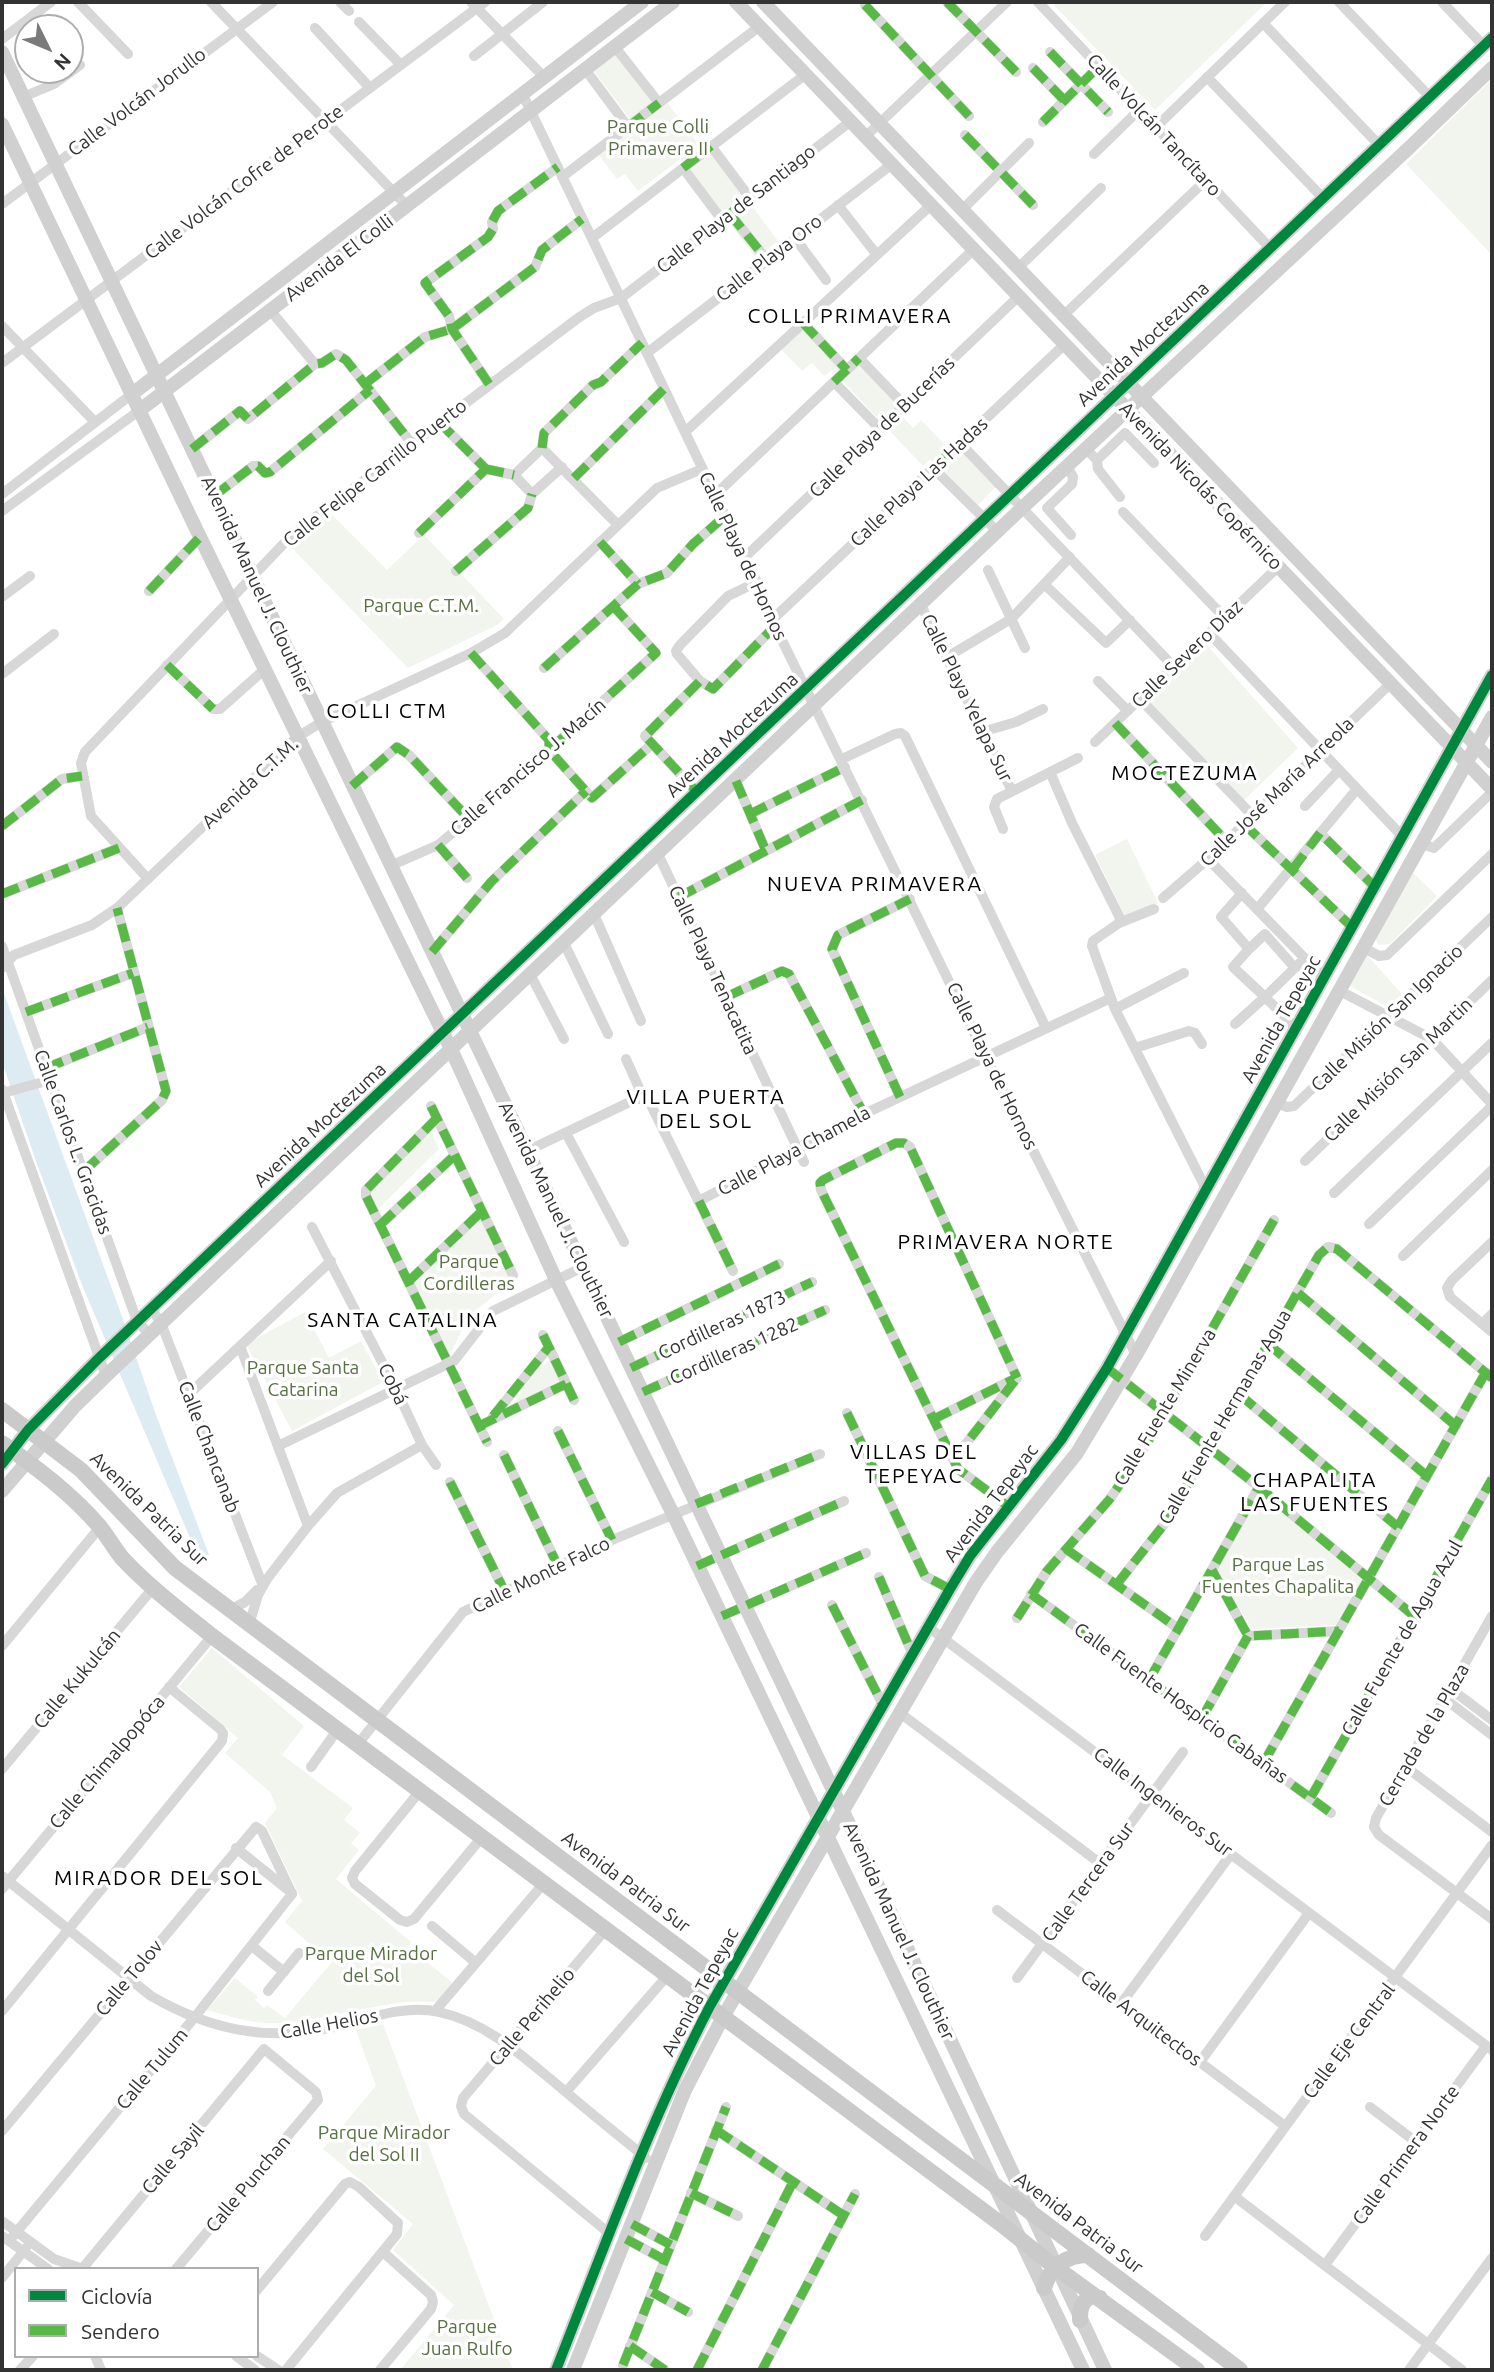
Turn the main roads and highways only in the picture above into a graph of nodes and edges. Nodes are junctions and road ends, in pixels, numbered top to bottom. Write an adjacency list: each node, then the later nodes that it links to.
1 (2, 1410): 3 (main road, Avenida Patria Sur)
2 (7, 1447): 4 (main road)
3 (1088, 2255): 4 (main road); 9 (main road, Avenida Patria Sur)
4 (1055, 2267): 5 (main road); 6 (main road)
5 (1044, 2288)
6 (1100, 2298): 7 (main road); 8 (main road)
7 (1080, 2320)
8 (1197, 2370)
9 (1241, 2370)

